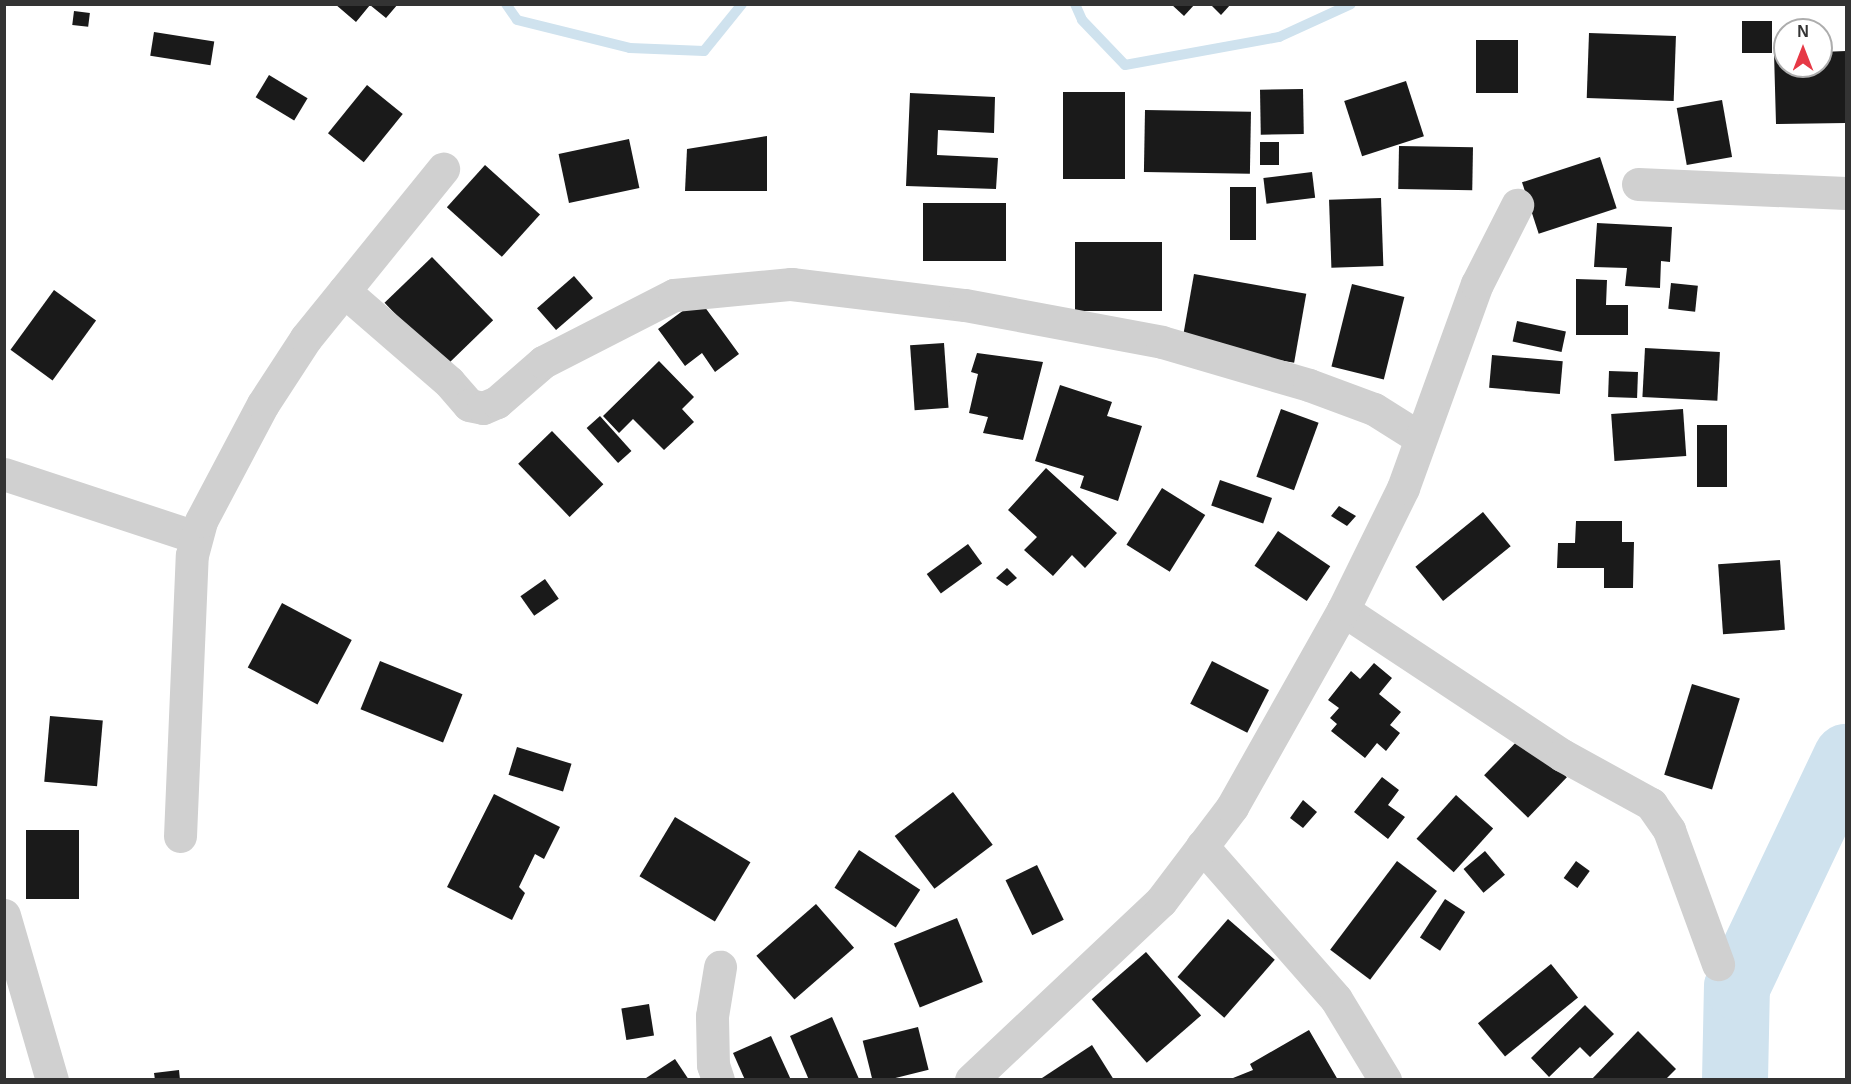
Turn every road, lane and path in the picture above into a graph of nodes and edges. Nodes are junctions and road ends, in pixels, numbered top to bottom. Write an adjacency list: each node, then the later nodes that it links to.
1 (443, 169): 5 (street)
2 (1638, 184): 3 (street)
3 (1846, 193)
4 (1517, 205): 6 (street)
5 (344, 291): 6 (street); 8 (street)
6 (1420, 438): 9 (street)
7 (4, 474): 8 (street)
8 (196, 537): 10 (street)
9 (1343, 610): 11 (street); 13 (street)
10 (180, 836)
11 (1202, 846): 17 (street); 18 (street)
12 (4, 915): 15 (street)
13 (1718, 964)
14 (720, 967): 16 (street)
15 (52, 1080)
16 (718, 1080)
17 (971, 1080)
18 (1385, 1080)

